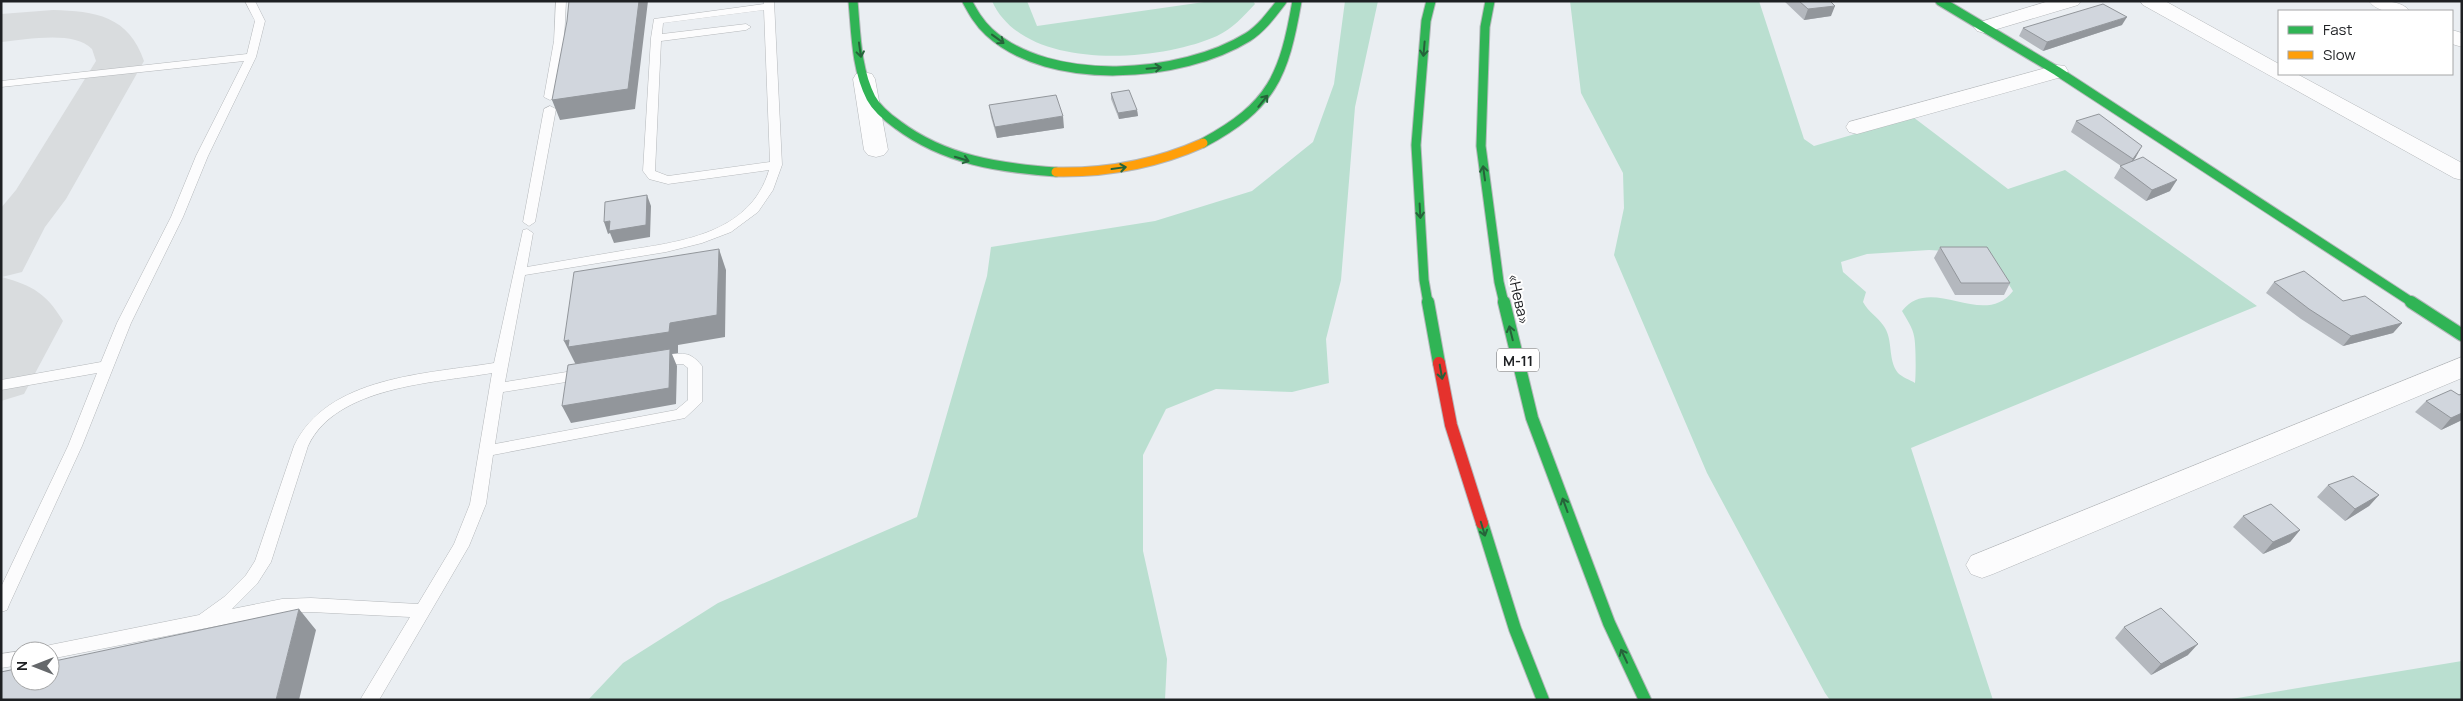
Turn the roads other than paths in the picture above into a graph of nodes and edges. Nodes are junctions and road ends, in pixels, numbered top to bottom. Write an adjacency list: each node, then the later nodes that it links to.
1 (250, 1): 18 (lane)
2 (561, 1): 28 (lane)
3 (853, 1): 22 (main road, one-way to 22)
4 (968, 1): 5 (main road, one-way to 5)
5 (1282, 1)
6 (1297, 1): 22 (main road, one-way to 6)
7 (1432, 1): 44 (main road, one-way to 44)
8 (1490, 1): 45 (main road, «Нева» / М-11, one-way to 8)
9 (1940, 1): 16 (main road)
10 (2072, 1): 16 (street)
11 (2150, 1): 20 (street)
12 (2379, 1): 14 (street)
13 (769, 3): 17 (lane); 26 (lane)
14 (2398, 10)
15 (746, 27): 17 (lane)
16 (1984, 27): 19 (main road)
17 (656, 38): 26 (lane)
18 (251, 57): 23 (lane); 31 (lane)
19 (2056, 72): 24 (street); 29 (main road)
20 (2278, 72)
21 (2284, 75): 27 (street)
22 (864, 79): 25 (street)
23 (1, 84)
24 (1857, 128)
25 (876, 150)
26 (776, 165): 28 (lane)
27 (2462, 174)
28 (519, 272): 32 (lane)
29 (2462, 335)
30 (639, 365): 37 (lane)
31 (107, 366): 35 (lane); 39 (lane)
32 (500, 367): 36 (lane); 41 (lane)
33 (2462, 368): 38 (street)
34 (601, 371): 36 (lane)
35 (1, 386)
36 (497, 388): 37 (lane)
37 (487, 451): 40 (lane)
38 (1982, 565)
39 (1, 605)
40 (422, 611): 41 (lane); 43 (lane)
41 (204, 621): 42 (lane)
42 (60, 650)
43 (369, 700)
44 (1543, 700)
45 (1645, 700)

